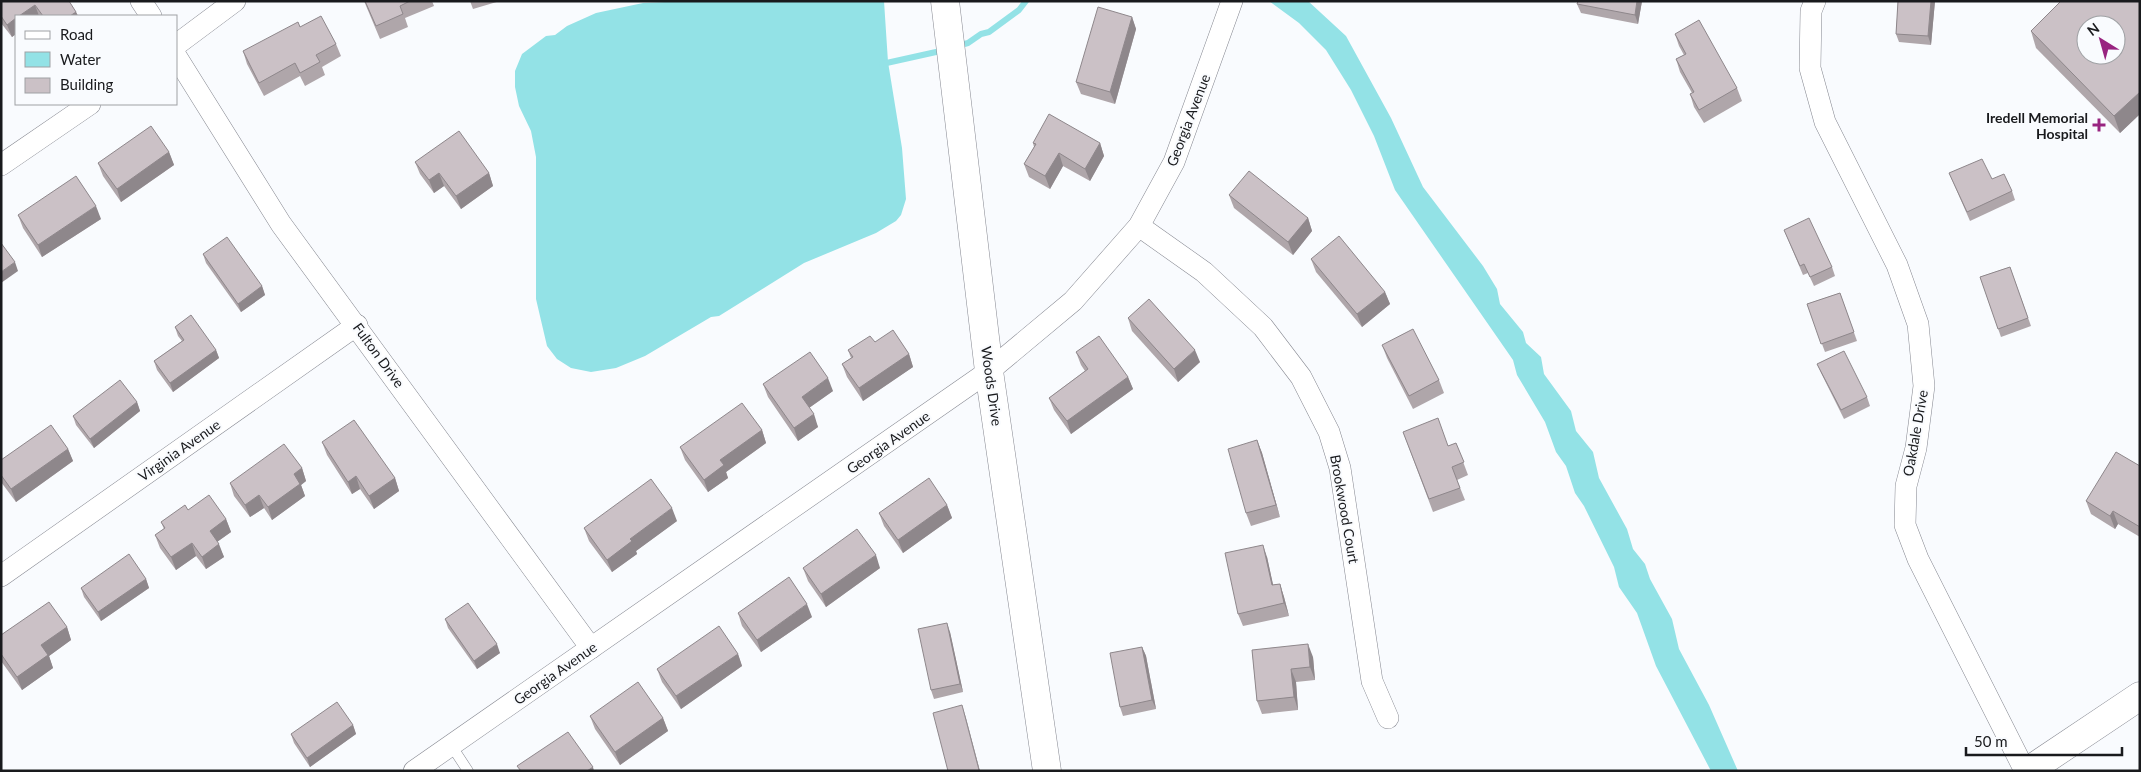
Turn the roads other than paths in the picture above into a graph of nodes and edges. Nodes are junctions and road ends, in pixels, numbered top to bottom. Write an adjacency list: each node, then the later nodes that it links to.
1 (141, 1): 6 (street)
2 (235, 1): 7 (street)
3 (944, 1): 13 (street, Woods Drive)
4 (1232, 1): 11 (street, Georgia Avenue)
5 (1813, 2): 22 (street, Oakdale Drive)
6 (150, 15)
7 (178, 44)
8 (178, 59): 12 (street, Fulton Drive)
9 (89, 105): 10 (street)
10 (1, 165)
11 (1139, 226): 13 (street, Georgia Avenue); 17 (street, Brookwood Court)
12 (357, 325): 14 (street, Virginia Avenue); 15 (street, Fulton Drive)
13 (989, 371): 15 (street, Georgia Avenue); 21 (street, Woods Drive)
14 (1, 576)
15 (591, 648): 18 (street, Georgia Avenue)
16 (2140, 696): 22 (street)
17 (1388, 718)
18 (451, 745): 19 (street, Georgia Avenue); 20 (lane)
19 (414, 771)
20 (468, 771)
21 (1047, 771)
22 (2026, 771)

